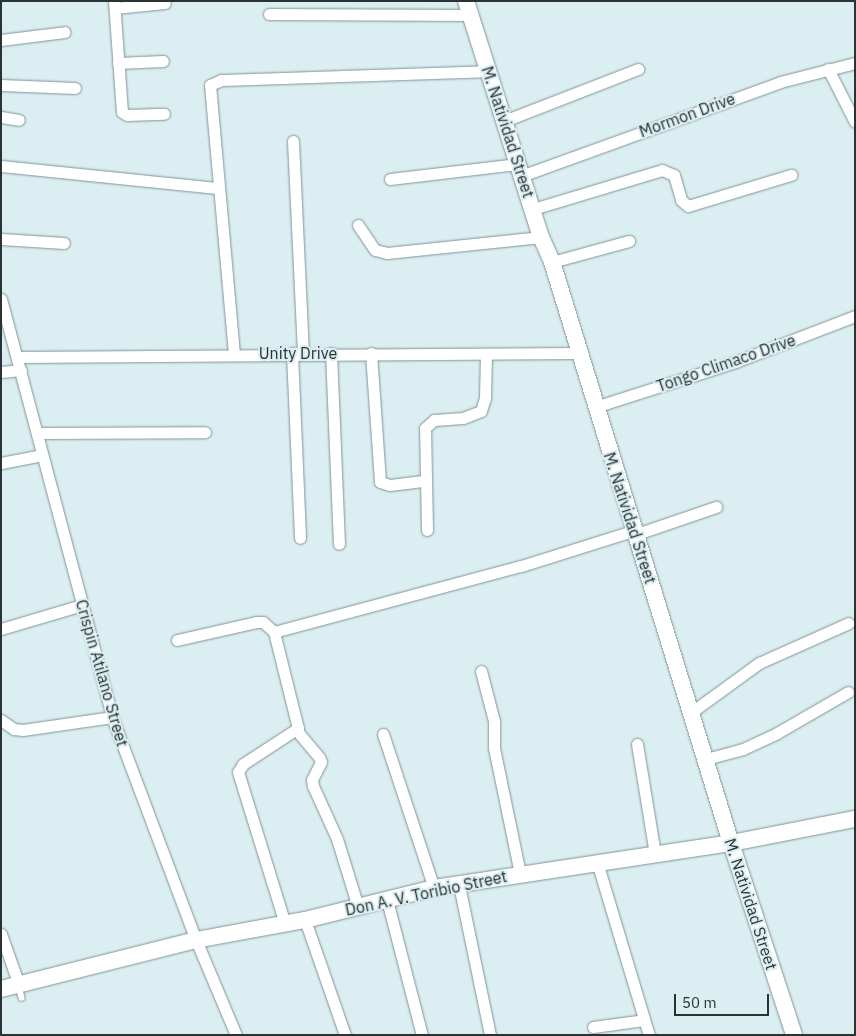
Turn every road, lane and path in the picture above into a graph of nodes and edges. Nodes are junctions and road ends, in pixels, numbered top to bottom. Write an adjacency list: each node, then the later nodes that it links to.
1 (165, 3): 2 (street)
2 (114, 5): 8 (street)
3 (469, 8): 4 (street); 12 (street, M. Natividad Street)
4 (269, 14)
5 (65, 32): 6 (street)
6 (1, 40)
7 (163, 61): 8 (street)
8 (118, 63): 15 (street)
9 (855, 63): 11 (street, Mormon Drive)
10 (638, 69): 18 (street)
11 (828, 69): 19 (street); 22 (street, Mormon Drive)
12 (488, 71): 18 (street, M. Natividad Street); 25 (street)
13 (1, 85): 14 (street)
14 (75, 88)
15 (164, 114)
16 (1, 117): 17 (street)
17 (19, 120)
18 (504, 122): 22 (street, M. Natividad Street)
19 (855, 122)
20 (294, 142): 36 (street)
21 (1, 166): 25 (street)
22 (519, 170): 24 (street, Mormon Drive); 26 (street, M. Natividad Street)
23 (791, 175): 26 (street)
24 (390, 179)
25 (218, 188): 39 (street)
26 (532, 209): 28 (street, M. Natividad Street)
27 (358, 225): 28 (street)
28 (541, 237): 32 (street, M. Natividad Street)
29 (1, 238): 31 (street)
30 (629, 241): 32 (street)
31 (64, 243)
32 (552, 262): 35 (street, M. Natividad Street)
33 (1, 299): 41 (street, Crispin Atilano Street)
34 (855, 316): 44 (street, Tongo Climaco Drive)
35 (579, 352): 40 (street, Unity Drive); 44 (street, M. Natividad Street)
36 (298, 353): 37 (street, Unity Drive); 39 (street, Unity Drive); 53 (street)
37 (331, 353): 38 (street, Unity Drive); 54 (street)
38 (371, 353): 40 (street, Unity Drive); 49 (street)
39 (234, 354): 41 (street, Unity Drive)
40 (486, 354): 49 (street)
41 (18, 357): 42 (street, Crispin Atilano Street)
42 (21, 370): 43 (street); 46 (street, Crispin Atilano Street)
43 (1, 372)
44 (595, 407): 52 (street, M. Natividad Street)
45 (205, 432): 46 (street)
46 (38, 433): 47 (street, Crispin Atilano Street)
47 (42, 455): 48 (street); 55 (street, Crispin Atilano Street)
48 (1, 463)
49 (425, 481): 51 (street)
50 (716, 507): 52 (street)
51 (427, 530)
52 (634, 533): 58 (street); 62 (street, M. Natividad Street)
53 (300, 538)
54 (339, 544)
55 (82, 605): 57 (street); 63 (street, Crispin Atilano Street)
56 (849, 623): 62 (street)
57 (1, 629)
58 (274, 632): 59 (street); 65 (street)
59 (177, 640)
60 (481, 671): 73 (street)
61 (848, 692): 68 (street)
62 (693, 711): 68 (street, M. Natividad Street)
63 (112, 717): 64 (street); 81 (street, Crispin Atilano Street)
64 (1, 720)
65 (297, 732): 77 (street); 79 (street)
66 (383, 734): 75 (street)
67 (636, 744): 71 (street)
68 (706, 759): 70 (street, M. Natividad Street)
69 (855, 818): 70 (street, Don A. V. Toribio Street)
70 (731, 843): 71 (street, Don A. V. Toribio Street); 91 (street, M. Natividad Street)
71 (655, 854): 72 (street, Don A. V. Toribio Street)
72 (597, 862): 73 (street, Don A. V. Toribio Street); 84 (street)
73 (520, 874): 74 (street, Don A. V. Toribio Street)
74 (459, 884): 75 (street, Don A. V. Toribio Street); 89 (street)
75 (434, 888): 76 (street, Don A. V. Toribio Street)
76 (387, 900): 77 (street, Don A. V. Toribio Street); 88 (street)
77 (358, 907): 78 (street, Don A. V. Toribio Street)
78 (305, 920): 79 (street, Don A. V. Toribio Street); 87 (street)
79 (285, 924): 81 (street, Don A. V. Toribio Street)
80 (1, 934): 83 (street)
81 (196, 940): 83 (street, Don A. V. Toribio Street); 86 (street, Crispin Atilano Street)
82 (1, 989): 83 (street, Don A. V. Toribio Street)
83 (20, 992)
84 (644, 1020): 85 (street); 90 (street)
85 (593, 1026)
86 (236, 1035)
87 (345, 1035)
88 (422, 1035)
89 (490, 1035)
90 (649, 1035)
91 (794, 1035)

